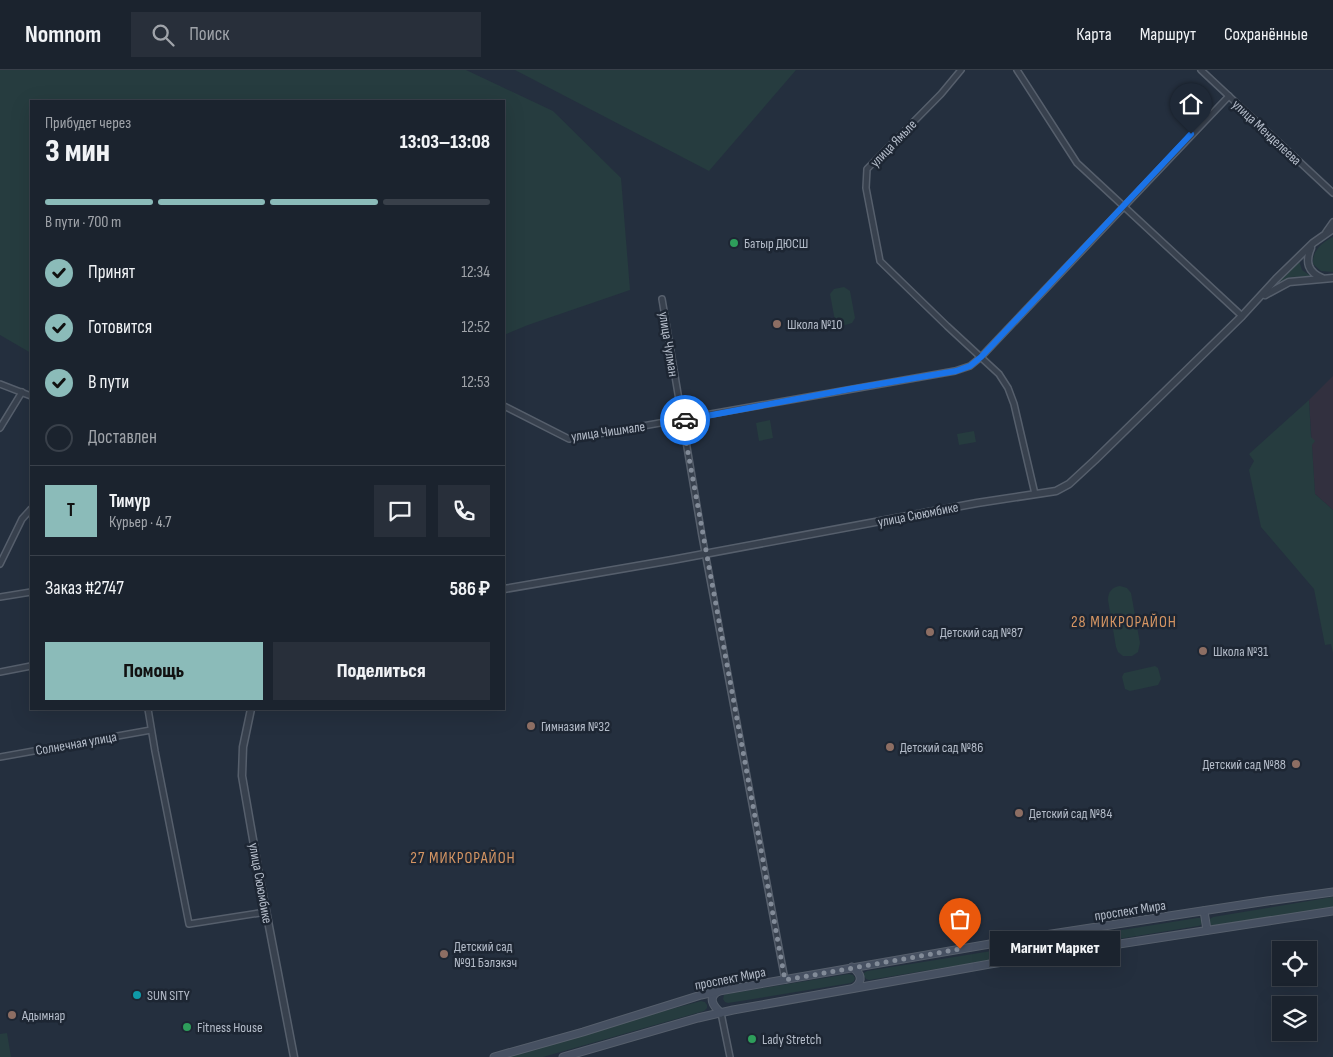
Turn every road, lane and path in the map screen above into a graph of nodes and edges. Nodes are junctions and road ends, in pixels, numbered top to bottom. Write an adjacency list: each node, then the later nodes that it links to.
1 (961, 70): 16 (street, улица Ямьле)
2 (1017, 70): 6 (street)
3 (1201, 70): 4 (street, улица Менделеева)
4 (1229, 96): 5 (street, улица Менделеева); 6 (street, улица Чишмале)
5 (1333, 193)
6 (1123, 206): 15 (street); 16 (street, улица Чишмале)
7 (1333, 222): 9 (street)
8 (1333, 230): 9 (street)
9 (1325, 234): 10 (street)
10 (1313, 243): 11 (street); 13 (street)
11 (1324, 278): 12 (street); 13 (street)
12 (1333, 278)
13 (1260, 298): 15 (street, улица Сююмбике)
14 (662, 299): 21 (street, улица Чулман)
15 (1242, 316): 23 (street, улица Сююмбике)
16 (981, 357): 21 (street, улица Чишмале); 23 (street)
17 (0, 384): 18 (street)
18 (22, 392): 19 (street); 22 (street)
19 (30, 396)
20 (505, 407): 21 (street, улица Чишмале)
21 (682, 420): 25 (street, улица Чулман)
22 (0, 428)
23 (1035, 494): 25 (street, улица Сююмбике)
24 (30, 510): 26 (street)
25 (706, 554): 27 (street, улица Сююмбике); 42 (street, улица Чулман)
26 (0, 564)
27 (505, 588)
28 (30, 592): 29 (street)
29 (0, 597)
30 (30, 666): 31 (street)
31 (0, 672)
32 (148, 710): 34 (street)
33 (251, 710): 38 (street, улица Сююмбике)
34 (152, 730): 35 (street, Солнечная улица); 38 (street)
35 (0, 757)
36 (1333, 892): 37 (main road, проспект Мира)
37 (1204, 911): 40 (main road); 41 (main road, проспект Мира)
38 (266, 912): 46 (street, улица Сююмбике)
39 (1333, 912): 40 (main road)
40 (1207, 930): 43 (main road)
41 (852, 967): 42 (main road, проспект Мира); 43 (main road)
42 (785, 980): 44 (main road, проспект Мира)
43 (854, 988): 45 (main road)
44 (719, 991): 45 (main road); 47 (main road, проспект Мира)
45 (721, 1013): 48 (main road); 49 (street)
46 (294, 1057)
47 (494, 1057)
48 (563, 1057)
49 (730, 1057)

